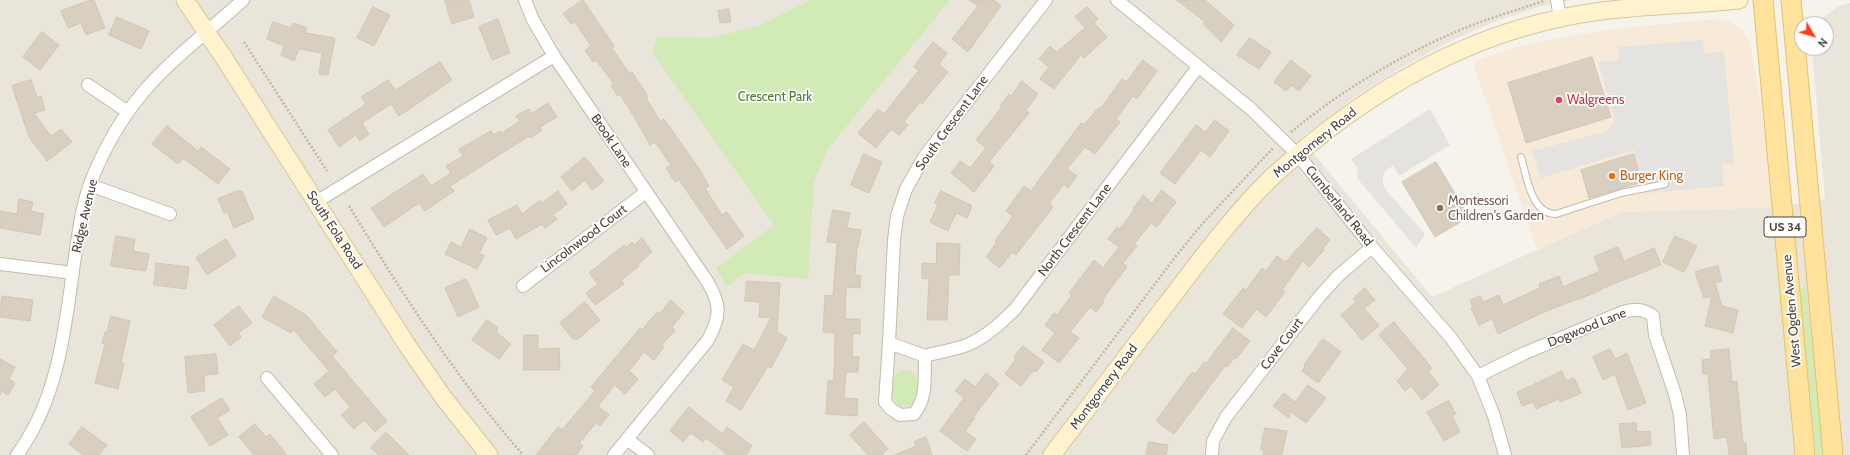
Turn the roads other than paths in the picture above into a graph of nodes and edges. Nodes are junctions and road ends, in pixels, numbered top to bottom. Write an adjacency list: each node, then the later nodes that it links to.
1 (185, 0): 11 (street, South Eola Road)
2 (243, 0): 11 (street, Ridge Avenue)
3 (525, 0): 12 (street, Brook Lane)
4 (1046, 0): 27 (street, South Crescent Lane)
5 (1117, 0): 13 (street, Cumberland Road)
6 (1557, 0): 10 (street)
7 (1739, 0): 10 (street, Montgomery Road)
8 (1764, 0): 41 (main road, West Ogden Avenue / US 34)
9 (1791, 0): 42 (main road, West Ogden Avenue / US 34)
10 (1560, 18): 16 (street, Montgomery Road)
11 (206, 32): 15 (street, Ridge Avenue); 21 (street, South Eola Road)
12 (554, 56): 20 (street, Brook Lane); 21 (street)
13 (1198, 67): 16 (street, Cumberland Road); 28 (street, North Crescent Lane)
14 (88, 85): 15 (street)
15 (128, 112): 19 (street, Ridge Avenue)
16 (1298, 154): 23 (street, Cumberland Road); 37 (street, Montgomery Road)
17 (1521, 157): 18 (lane)
18 (1665, 184)
19 (90, 185): 22 (street); 25 (street, Ridge Avenue)
20 (646, 192): 26 (street, Lincolnwood Court); 31 (street, Brook Lane)
21 (316, 202): 34 (street, South Eola Road)
22 (170, 214)
23 (1372, 247): 29 (street, Cumberland Road); 38 (street, Cove Court)
24 (0, 264): 25 (street)
25 (73, 273): 32 (street, Ridge Avenue)
26 (523, 286)
27 (889, 343): 28 (street); 28 (street, South Crescent Lane)
28 (925, 356)
29 (1478, 376): 39 (street, Cumberland Road); 40 (street, Dogwood Lane)
30 (267, 378): 33 (street)
31 (627, 438): 35 (street, Brook Lane); 36 (street)
32 (19, 454)
33 (332, 455)
34 (489, 455)
35 (614, 455)
36 (648, 455)
37 (1052, 455)
38 (1212, 455)
39 (1505, 455)
40 (1683, 455)
41 (1806, 455)
42 (1832, 455)

